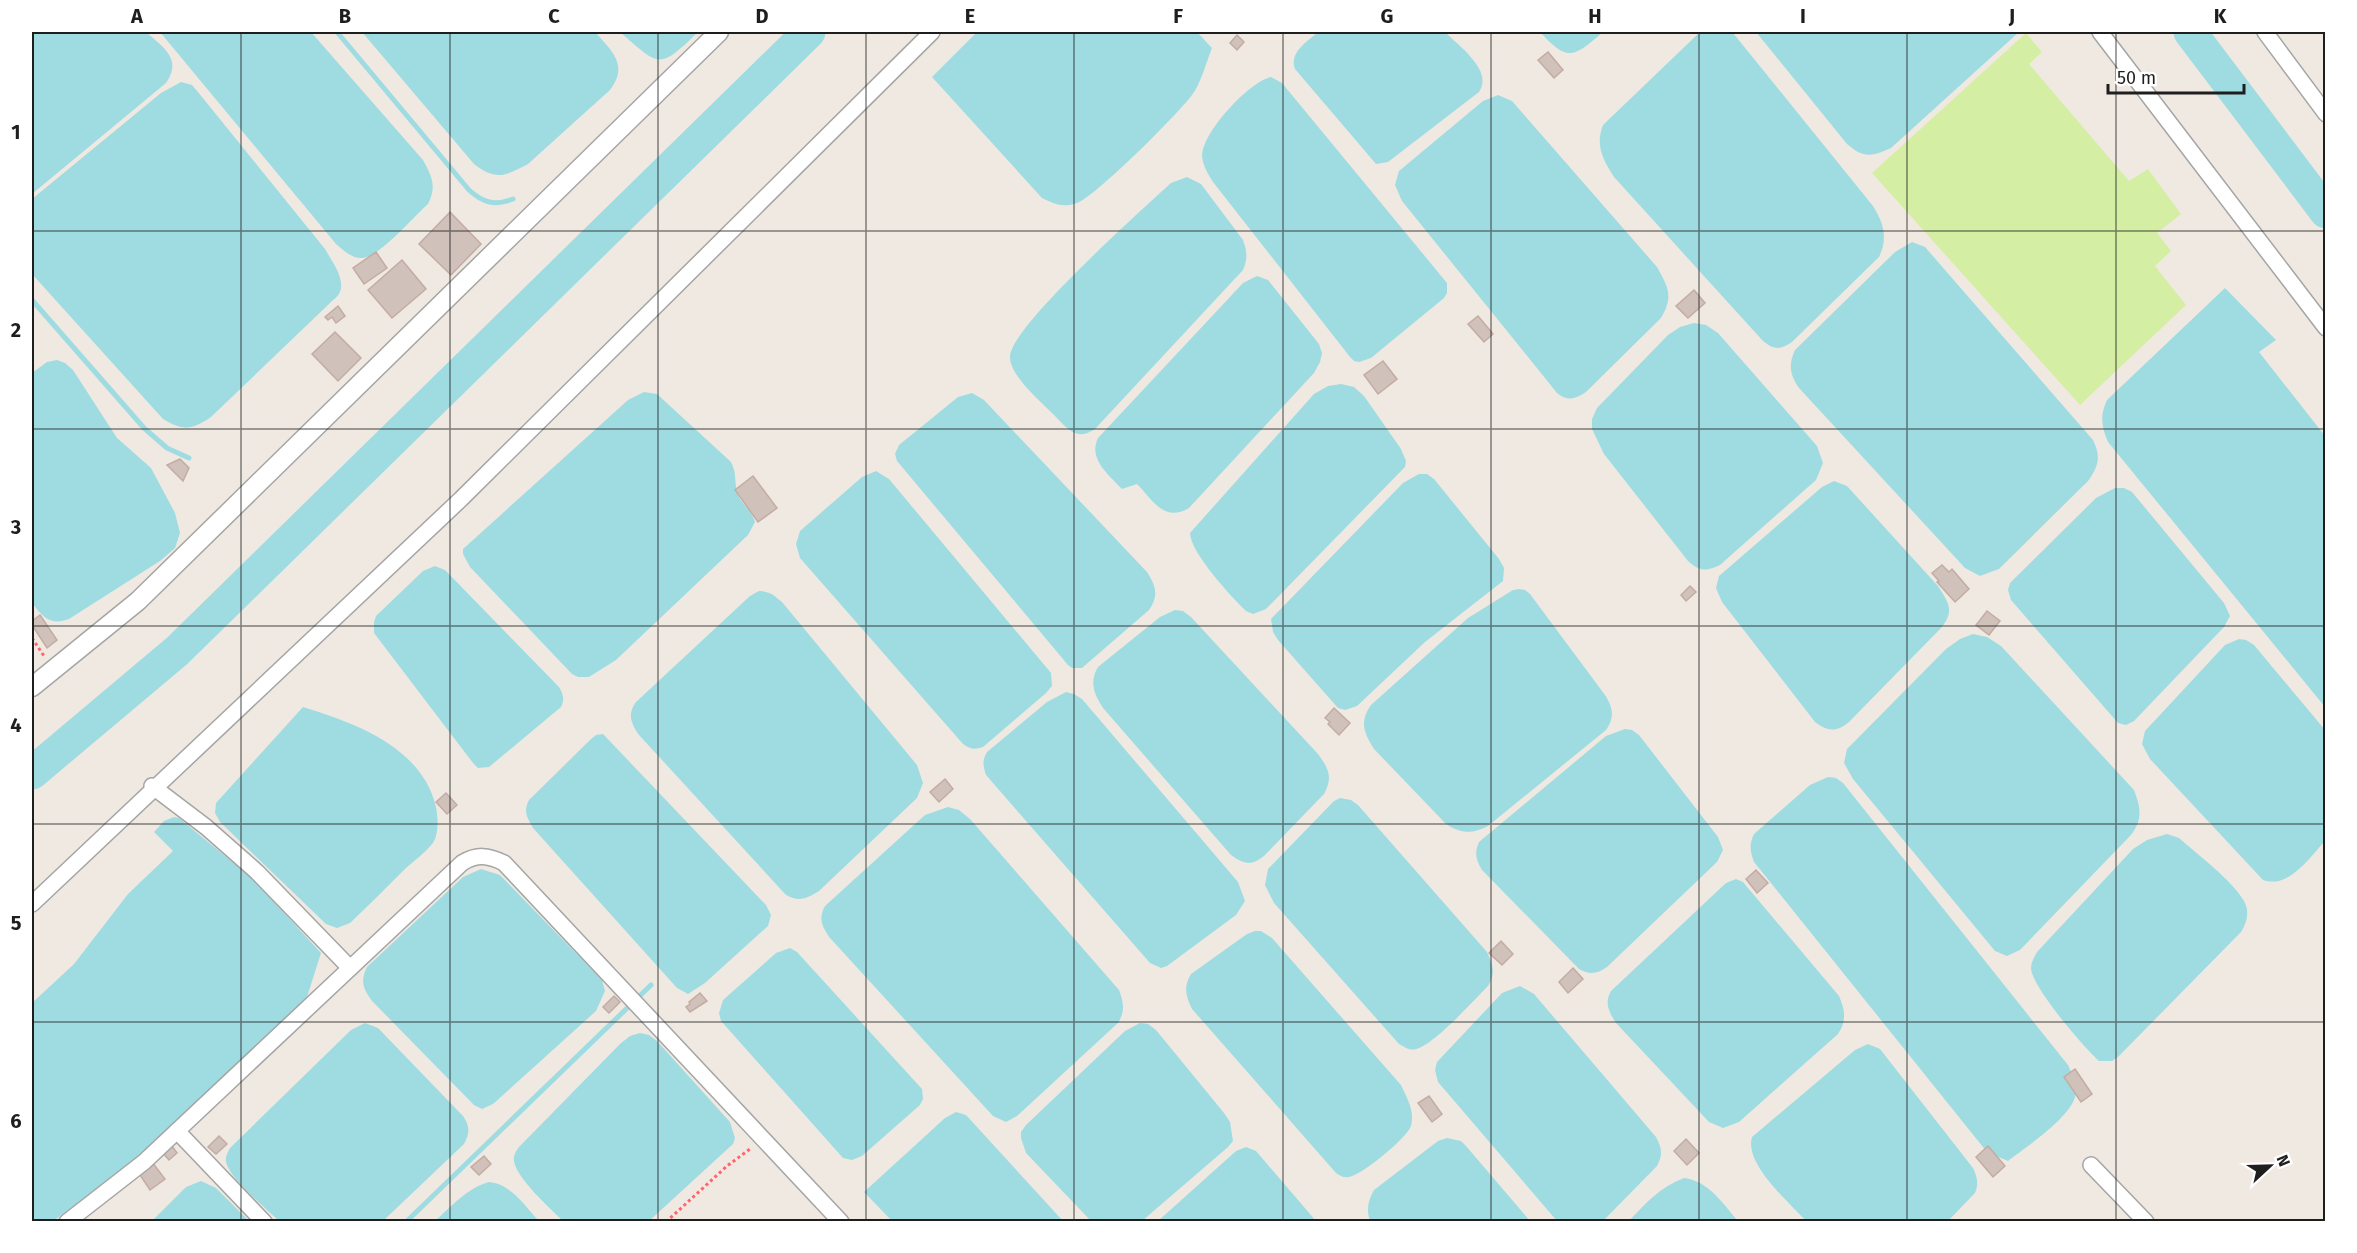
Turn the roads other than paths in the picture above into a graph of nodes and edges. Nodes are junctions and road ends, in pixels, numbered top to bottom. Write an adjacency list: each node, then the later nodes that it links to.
1 (719, 32): 7 (street)
2 (932, 32): 9 (street)
3 (2100, 32): 6 (street)
4 (2265, 32): 5 (street)
5 (2325, 114)
6 (2325, 328)
7 (32, 687)
8 (152, 786): 10 (street)
9 (32, 904)
10 (350, 968): 11 (street); 15 (street)
11 (177, 1131): 13 (street); 14 (street)
12 (2091, 1165): 16 (street)
13 (67, 1221)
14 (264, 1221)
15 (841, 1221)
16 (2146, 1221)

